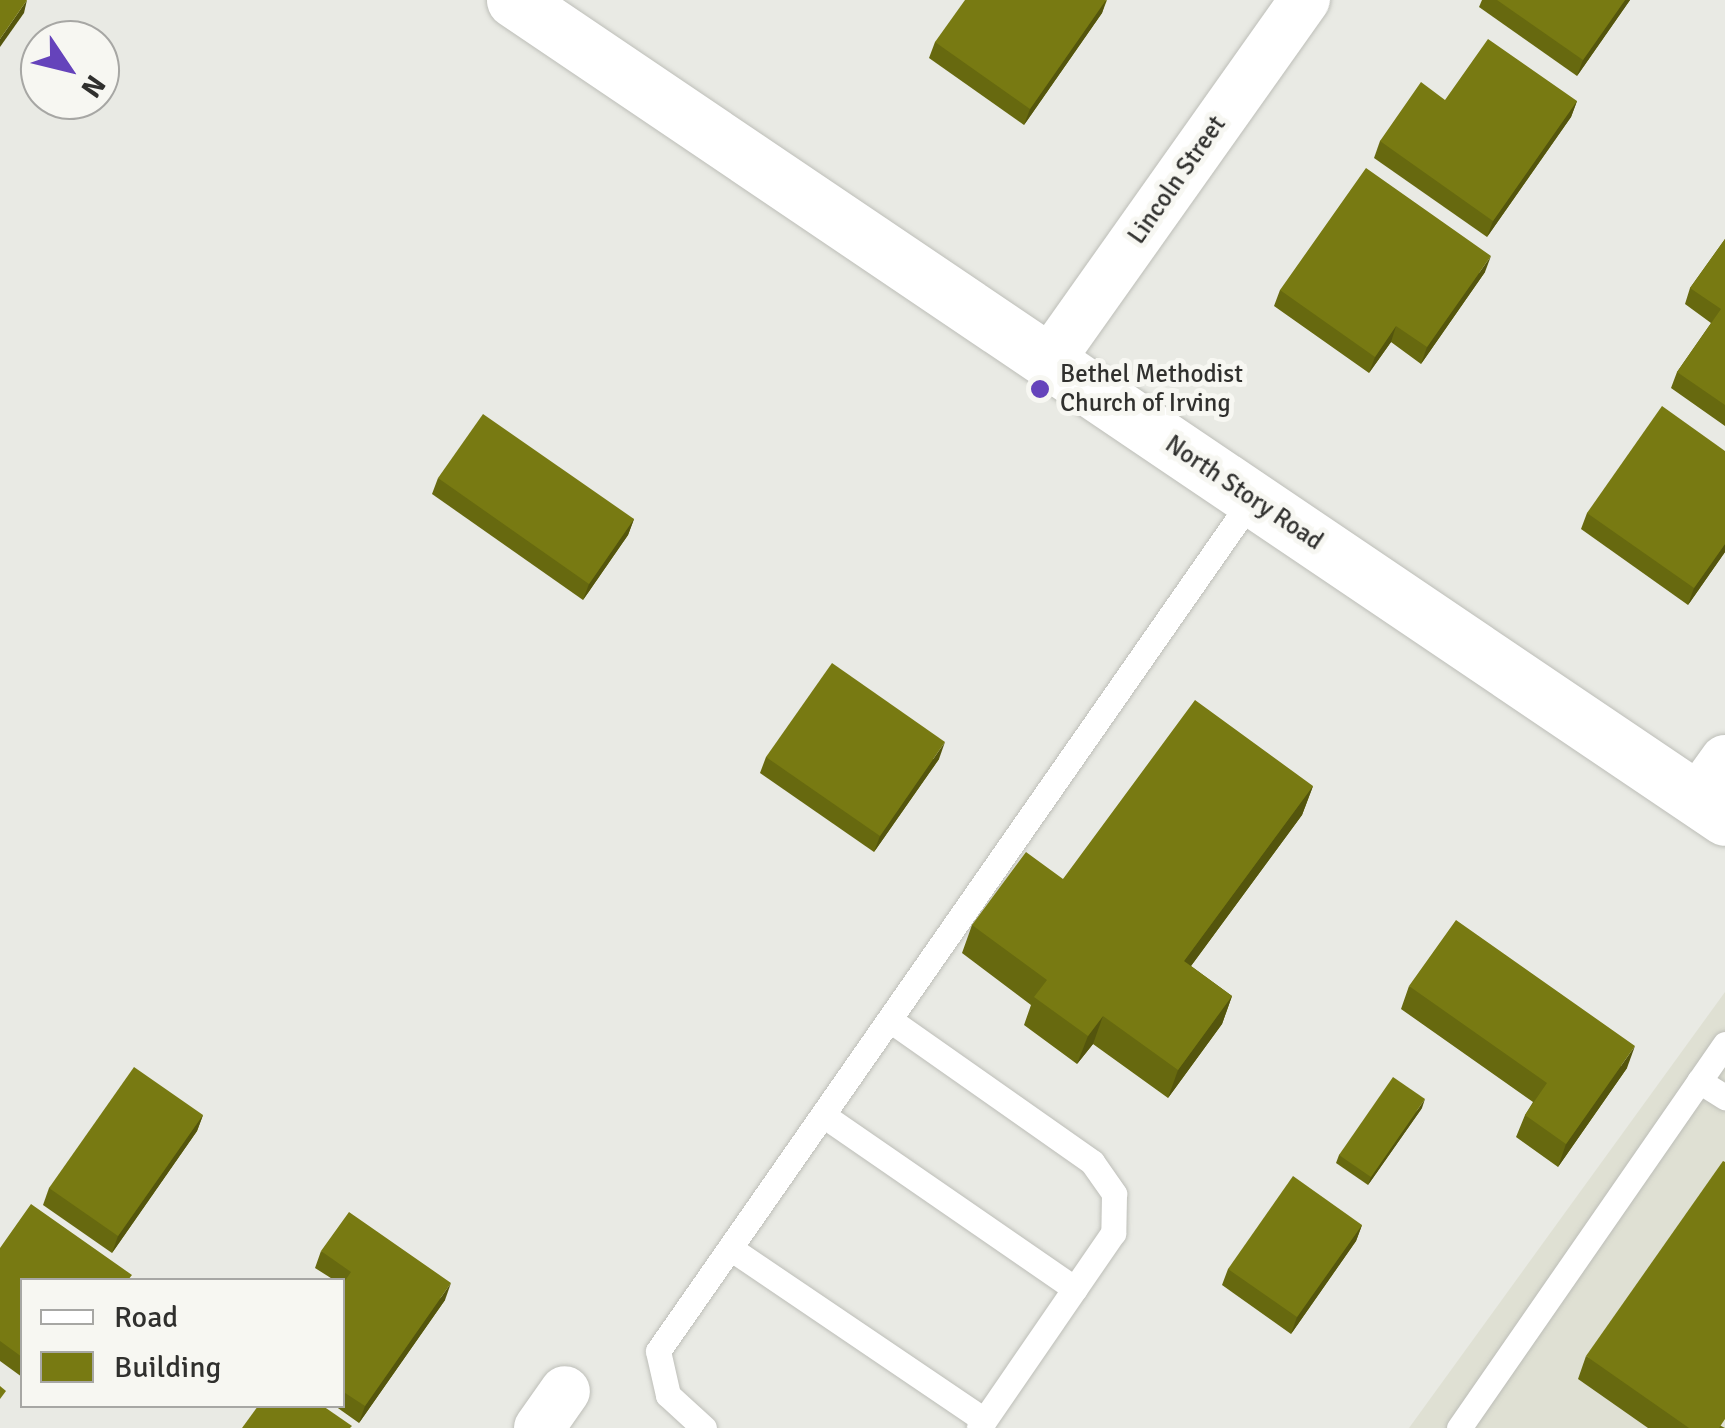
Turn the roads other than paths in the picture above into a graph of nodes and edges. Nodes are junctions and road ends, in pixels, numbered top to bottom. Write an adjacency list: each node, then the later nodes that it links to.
1 (514, 0): 3 (main road, North Story Road)
2 (1305, 0): 3 (street, Lincoln Street)
3 (1049, 361): 4 (main road, North Story Road)
4 (1252, 499): 5 (main road, North Story Road); 6 (lane)
5 (1716, 792)
6 (890, 1020): 10 (lane); 12 (lane)
7 (1725, 1044): 8 (lane)
8 (1700, 1081): 9 (lane); 15 (lane)
9 (1725, 1097)
10 (823, 1116): 11 (lane); 12 (lane)
11 (730, 1248): 13 (lane); 14 (lane)
12 (1075, 1289): 13 (lane)
13 (982, 1424)
14 (704, 1428)
15 (1459, 1428)

